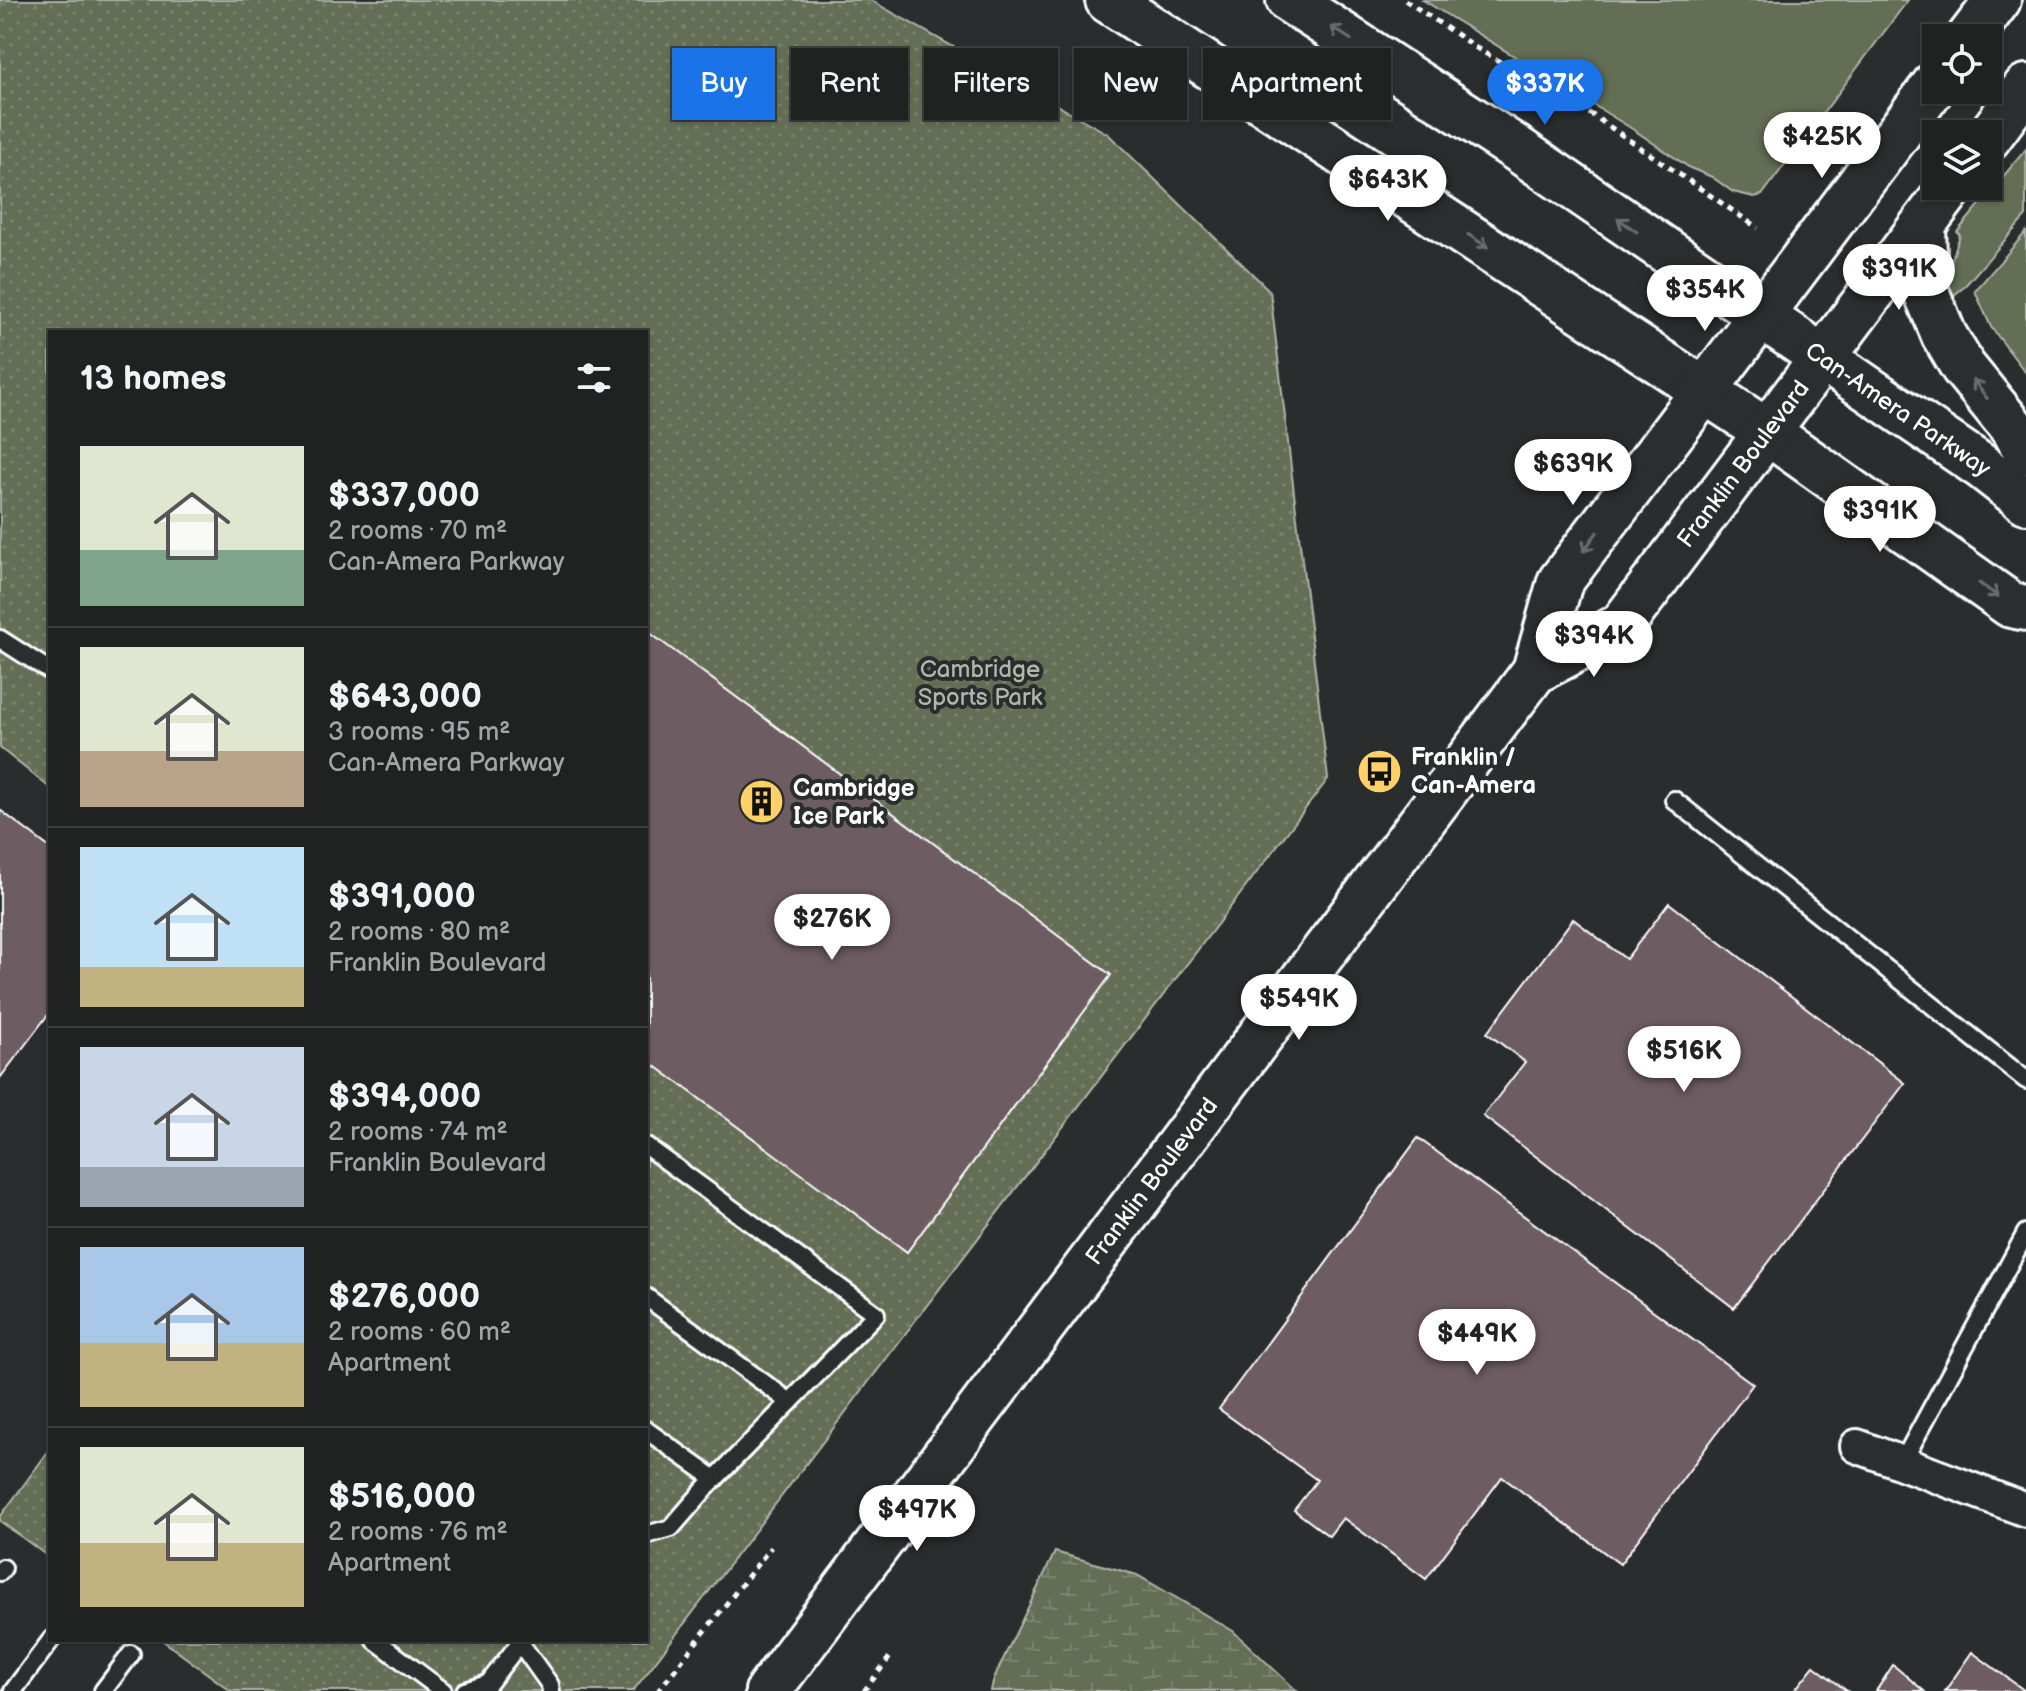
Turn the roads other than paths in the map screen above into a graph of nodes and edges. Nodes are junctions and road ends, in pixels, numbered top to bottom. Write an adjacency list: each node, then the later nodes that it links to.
1 (1108, 0): 12 (main road, one-way to 12)
2 (1289, 0): 10 (main road, Can-Amera Parkway, one-way to 2)
3 (1998, 0): 4 (main road)
4 (1980, 24)
5 (2026, 87): 7 (main road)
6 (1922, 102): 10 (main road, Franklin Boulevard)
7 (2001, 120)
8 (1942, 200): 9 (main road, Franklin Boulevard)
9 (1923, 225): 11 (main road, Franklin Boulevard); 14 (main road, one-way to 9)
10 (1760, 317): 11 (main road, Can-Amera Parkway); 12 (main road, Franklin Boulevard)
11 (1822, 358): 13 (main road, Franklin Boulevard); 15 (main road, Can-Amera Parkway)
12 (1704, 390): 13 (main road); 19 (main road, Franklin Boulevard, one-way to 19)
13 (1766, 431): 16 (main road, one-way to 16); 19 (main road, Franklin Boulevard)
14 (2026, 451)
15 (2026, 501)
16 (2026, 608)
17 (0, 639): 18 (lane)
18 (48, 670)
19 (1535, 671): 43 (main road, Franklin Boulevard)
20 (1674, 800): 21 (lane)
21 (2026, 1080)
22 (648, 1147): 25 (lane)
23 (2026, 1233): 28 (lane)
24 (648, 1298): 25 (lane)
25 (790, 1402): 29 (lane)
26 (648, 1431): 29 (lane)
27 (1857, 1446): 28 (street)
28 (1902, 1463): 30 (street)
29 (715, 1479): 31 (lane)
30 (2026, 1510)
31 (648, 1534)
32 (50, 1642): 38 (lane)
33 (378, 1642): 40 (lane)
34 (519, 1642): 41 (lane)
35 (521, 1642): 37 (lane)
36 (131, 1654): 39 (lane)
37 (550, 1688): 42 (lane)
38 (13, 1691)
39 (103, 1691)
40 (443, 1691)
41 (465, 1691)
42 (567, 1691)
43 (768, 1691)

